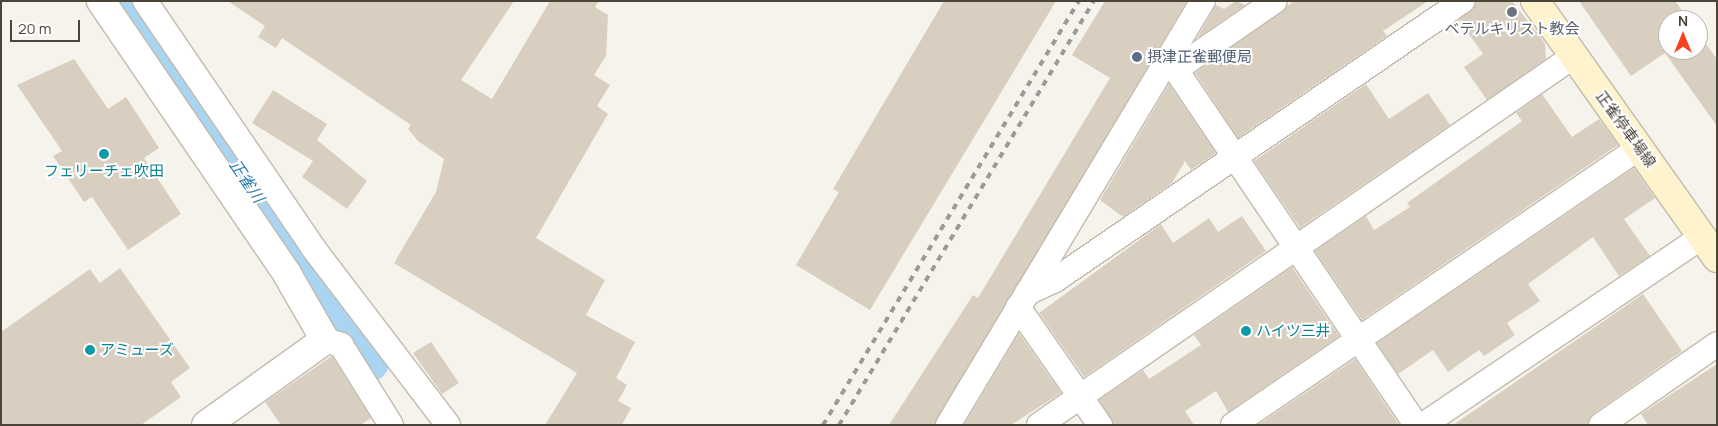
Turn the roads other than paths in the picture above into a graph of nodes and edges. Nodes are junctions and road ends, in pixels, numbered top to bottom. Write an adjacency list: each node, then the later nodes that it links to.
1 (101, 1): 14 (street)
2 (145, 1): 14 (street)
3 (1203, 1): 8 (street)
4 (1275, 1): 8 (street)
5 (1462, 1): 10 (street)
6 (1535, 1): 7 (main road, 正雀停車場線)
7 (1574, 56): 9 (main road, 正雀停車場線); 12 (street)
8 (1166, 62): 10 (street); 13 (street)
9 (1640, 147): 11 (main road, 正雀停車場線); 15 (street)
10 (1232, 156): 12 (street); 13 (street)
11 (1709, 247): 26 (street)
12 (1296, 250): 15 (street); 17 (street)
13 (1022, 300): 17 (street); 21 (street)
14 (346, 329): 18 (street); 19 (street); 20 (street)
15 (1358, 340): 24 (street); 25 (street)
16 (1717, 344): 27 (street)
17 (1080, 397): 22 (street); 23 (street)
18 (445, 421)
19 (206, 425)
20 (391, 425)
21 (948, 425)
22 (1039, 425)
23 (1100, 425)
24 (1233, 425)
25 (1416, 425)
26 (1423, 425)
27 (1601, 425)

